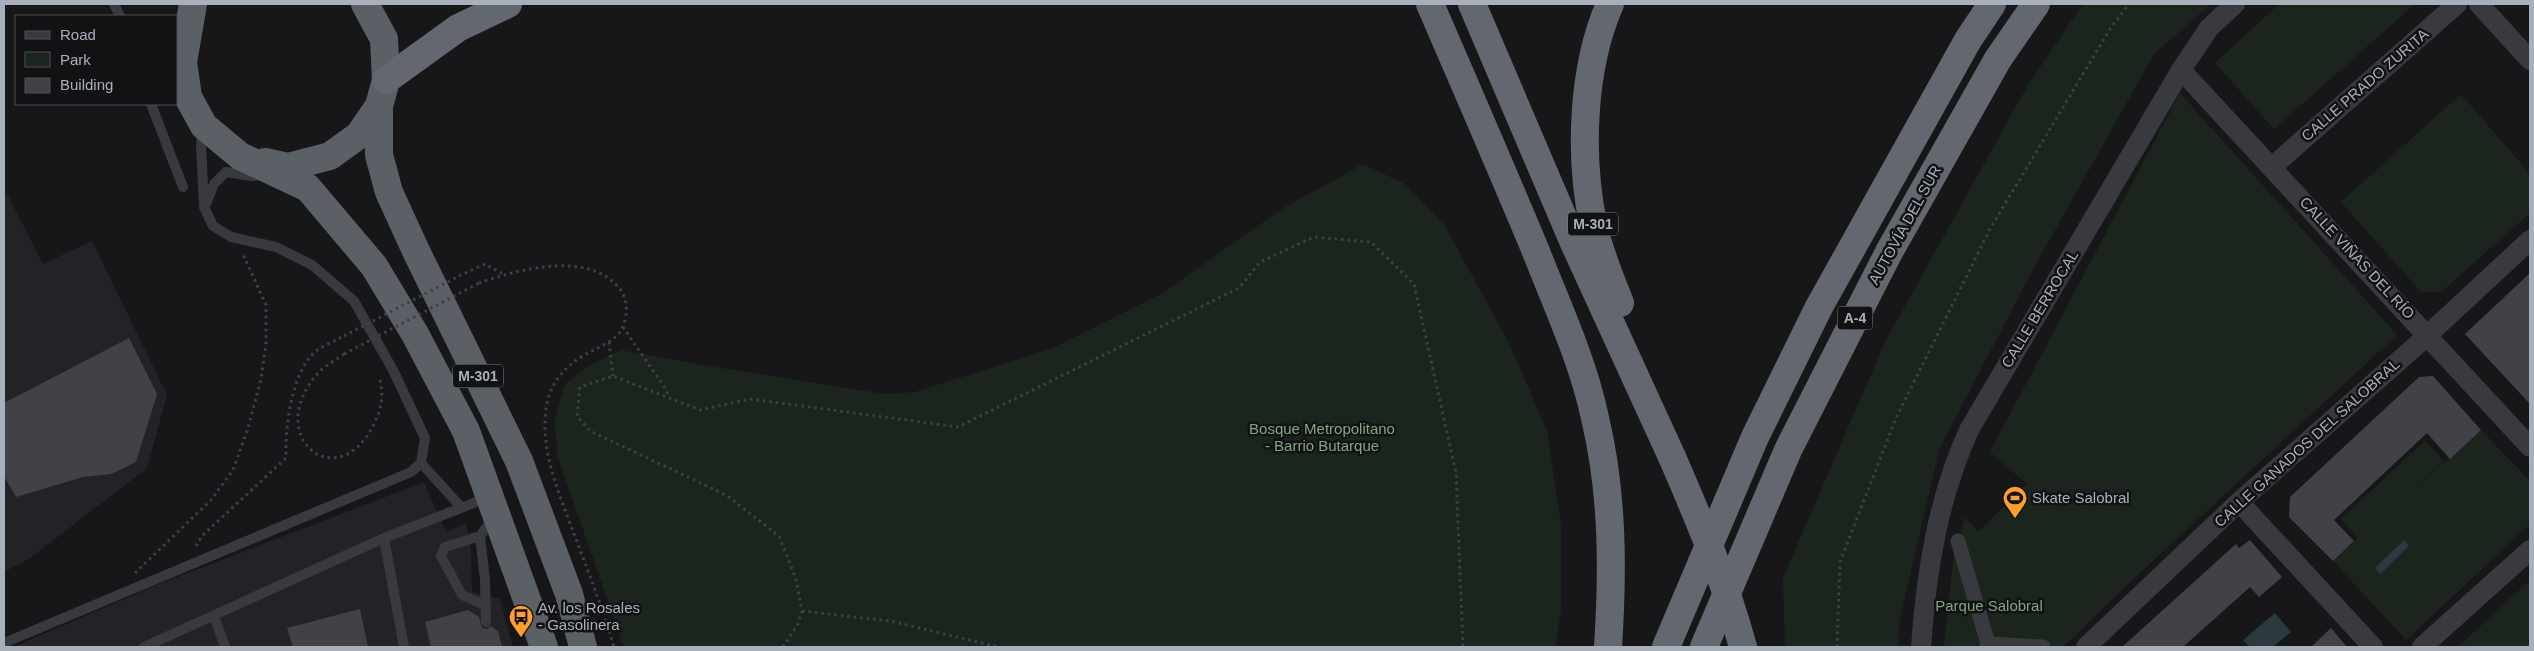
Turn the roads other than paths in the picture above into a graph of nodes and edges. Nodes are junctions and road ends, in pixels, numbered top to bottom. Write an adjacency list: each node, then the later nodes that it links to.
1 (192, 4): 13 (highway, M-301)
2 (206, 4): 13 (highway, M-301)
3 (365, 4): 16 (highway, M-301)
4 (508, 4): 16 (highway, M-301)
5 (1430, 4): 46 (highway)
6 (1472, 4): 26 (highway)
7 (1610, 4): 26 (highway, M-301)
8 (1992, 4): 47 (highway, A-4)
9 (2036, 4): 48 (highway, AUTOVÍA DEL SUR / A-4)
10 (2235, 4): 15 (street, CALLE BERROCAL)
11 (2457, 4): 20 (street, CALLE PRADO ZURITA)
12 (2479, 4): 14 (street)
13 (184, 55): 18 (highway, M-301)
14 (2530, 60)
15 (2181, 70): 20 (street, CALLE VIÑAS DEL RÍO); 50 (street, CALLE BERROCAL)
16 (382, 93): 19 (highway, M-301); 45 (highway, M-301)
17 (151, 105): 22 (lane)
18 (204, 126): 19 (highway, M-301); 23 (lane)
19 (240, 156): 21 (highway, M-301)
20 (2272, 167): 25 (street, CALLE VIÑAS DEL RÍO)
21 (272, 171): 23 (lane); 30 (highway, M-301)
22 (183, 187)
23 (204, 207): 28 (lane)
24 (2530, 240): 25 (street, CALLE GANADOS DEL SALOBRAL)
25 (2428, 335): 27 (street, CALLE VIÑAS DEL RÍO); 29 (street, CALLE GANADOS DEL SALOBRAL)
26 (1667, 447): 49 (highway, bridge)
27 (2530, 447)
28 (421, 463): 31 (lane); 39 (lane)
29 (2239, 502): 52 (street, CALLE GANADOS DEL SALOBRAL); 53 (street)
30 (493, 505): 31 (lane); 32 (lane); 44 (highway, M-301)
31 (461, 507): 33 (lane)
32 (480, 536): 36 (lane); 36 (lane)
33 (384, 538): 37 (lane); 43 (lane)
34 (1958, 541): 40 (street)
35 (2530, 550): 54 (street)
36 (485, 605): 38 (lane)
37 (214, 616): 41 (lane); 42 (lane)
38 (486, 622)
39 (4, 643)
40 (1987, 646): 51 (street)
41 (144, 647)
42 (225, 647)
43 (404, 647)
44 (544, 647)
45 (583, 647)
46 (1608, 647)
47 (1666, 647)
48 (1704, 647)
49 (1743, 647)
50 (1921, 647)
51 (2043, 647)
52 (2086, 647)
53 (2373, 647)
54 (2422, 647)

